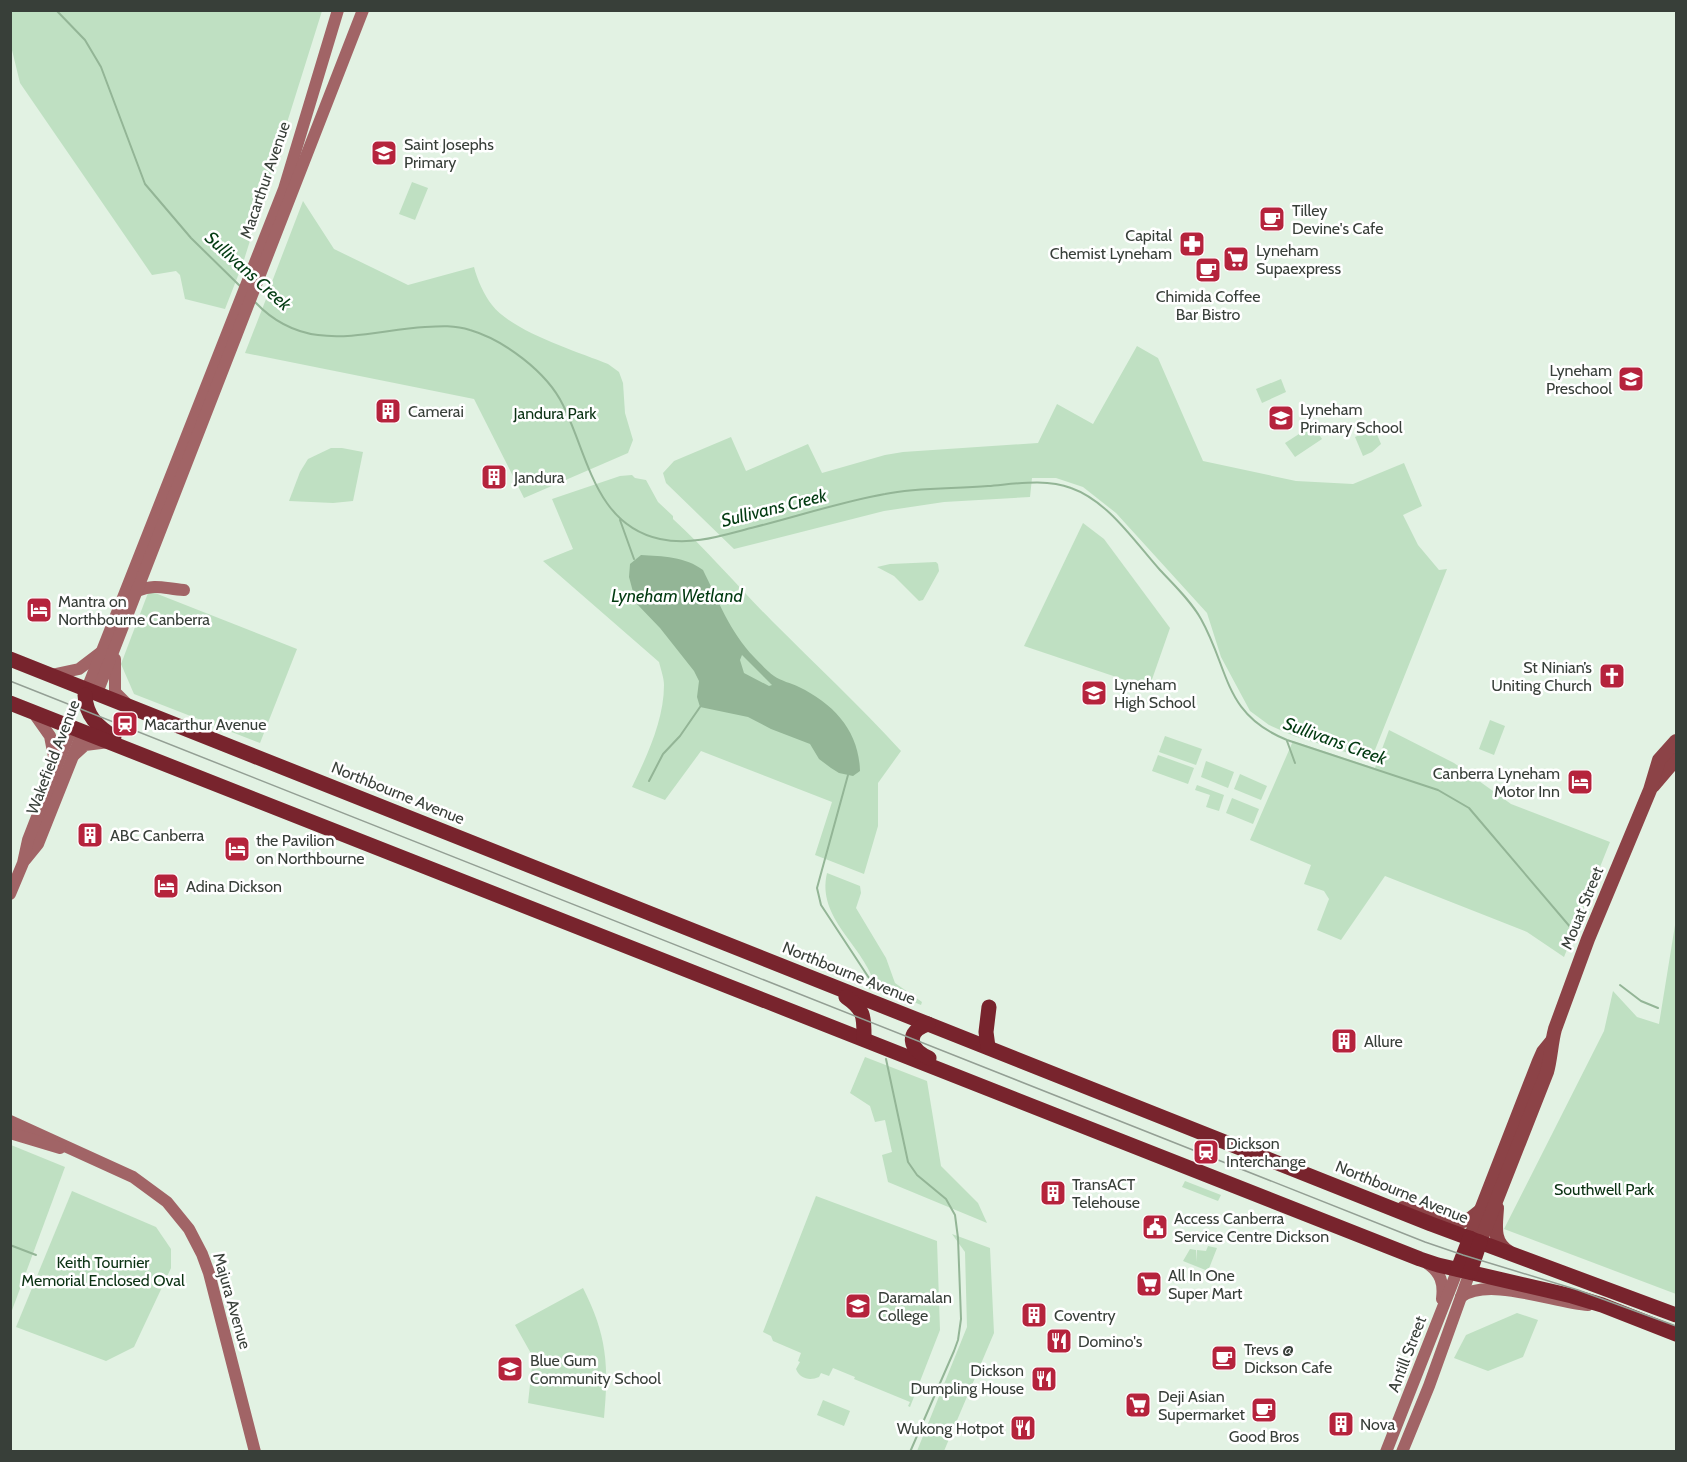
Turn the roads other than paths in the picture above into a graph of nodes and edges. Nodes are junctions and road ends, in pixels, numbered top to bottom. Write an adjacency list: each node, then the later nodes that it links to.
1 (338, 10): 3 (main road, Macarthur Avenue)
2 (363, 10): 3 (main road, Macarthur Avenue)
3 (289, 191): 4 (main road, Macarthur Avenue)
4 (245, 302): 6 (main road, Macarthur Avenue); 8 (main road, Macarthur Avenue)
5 (184, 590): 6 (main road)
6 (138, 591): 7 (main road, Macarthur Avenue)
7 (123, 629): 11 (main road, Macarthur Avenue); 13 (main road)
8 (101, 652): 10 (main road); 11 (main road, Macarthur Avenue)
9 (10, 659): 10 (highway, Northbourne Avenue)
10 (51, 675): 11 (highway, Northbourne Avenue)
11 (90, 693): 13 (highway, Northbourne Avenue); 15 (highway); 16 (highway, Macarthur Avenue)
12 (10, 703): 14 (highway)
13 (135, 708): 26 (highway, Northbourne Avenue)
14 (33, 712): 16 (highway); 22 (main road)
15 (89, 714): 16 (highway, Wakefield Avenue); 19 (highway)
16 (77, 729): 18 (highway); 20 (main road, Wakefield Avenue); 22 (main road, Wakefield Avenue)
17 (1677, 741): 23 (main road, Mouat Street)
18 (110, 742): 19 (highway); 20 (main road)
19 (137, 752): 29 (highway)
20 (73, 756): 24 (main road, Wakefield Avenue)
21 (1677, 759): 23 (main road, Mouat Street)
22 (56, 768): 24 (main road, Wakefield Avenue)
23 (1650, 790): 30 (main road, Mouat Street)
24 (23, 863): 25 (main road, Wakefield Avenue)
25 (10, 894)
26 (838, 988): 28 (highway, Northbourne Avenue); 29 (highway)
27 (988, 1007): 31 (highway)
28 (928, 1024): 31 (highway, Northbourne Avenue); 32 (highway)
29 (864, 1039): 32 (highway)
30 (1552, 1041): 36 (main road, Mouat Street); 38 (main road, Mouat Street)
31 (987, 1047): 37 (highway, Northbourne Avenue)
32 (993, 1090): 41 (highway)
33 (10, 1121): 35 (main road, Majura Avenue)
34 (10, 1133): 35 (main road, Majura Avenue)
35 (26, 1133): 50 (main road, Majura Avenue)
36 (1499, 1191): 39 (main road, Mouat Street); 40 (main road)
37 (1382, 1204): 38 (main road); 39 (highway, Northbourne Avenue)
38 (1481, 1209): 39 (main road, Mouat Street)
39 (1475, 1240): 40 (highway, Northbourne Avenue); 42 (highway, Mouat Street)
40 (1512, 1254): 46 (highway, Northbourne Avenue)
41 (1420, 1259): 42 (highway); 45 (main road)
42 (1464, 1271): 43 (main road, Antill Street); 44 (highway); 45 (main road, Antill Street)
43 (1461, 1297): 44 (main road); 48 (main road, Antill Street)
44 (1602, 1305): 47 (highway)
45 (1441, 1312): 49 (main road, Antill Street)
46 (1677, 1315)
47 (1677, 1334)
48 (1429, 1386): 49 (main road); 52 (main road, Antill Street)
49 (1404, 1408): 51 (main road, Antill Street)
50 (255, 1452)
51 (1386, 1452)
52 (1402, 1452)

